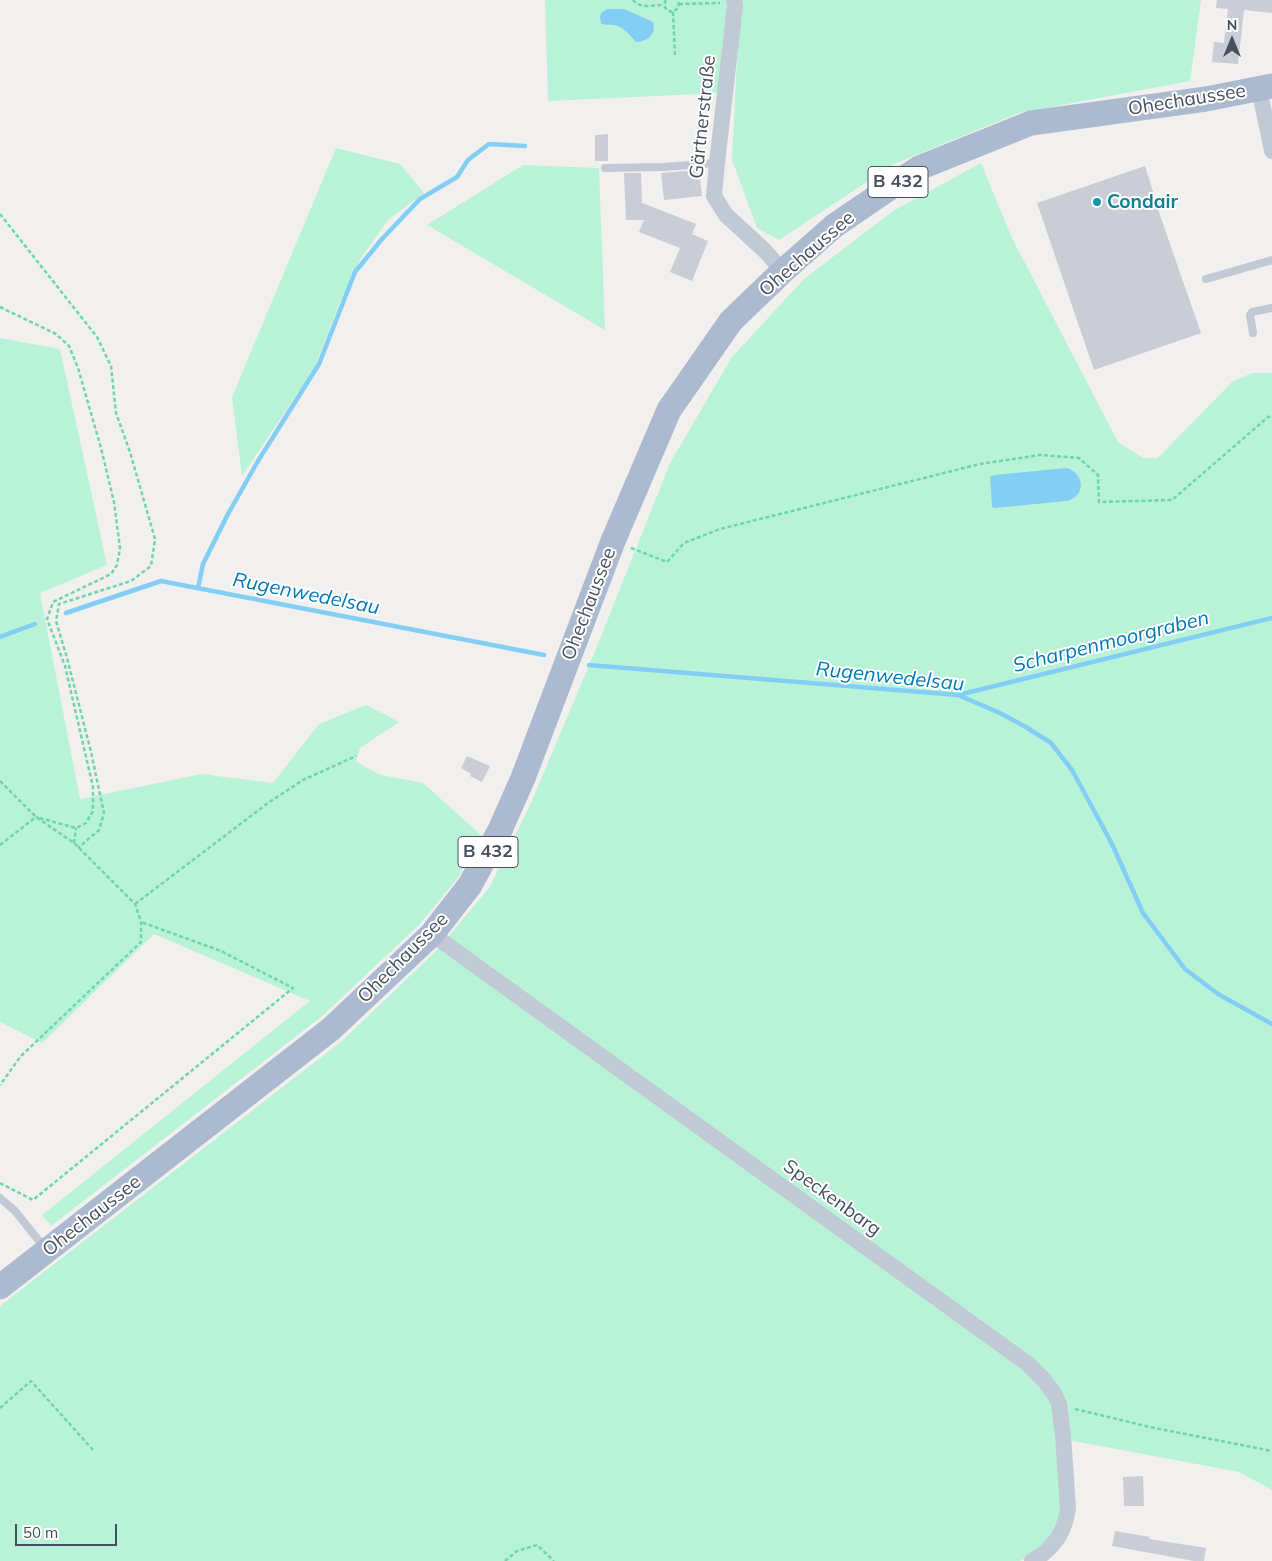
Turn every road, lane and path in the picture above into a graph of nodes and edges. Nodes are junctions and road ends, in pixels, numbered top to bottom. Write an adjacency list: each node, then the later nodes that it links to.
1 (633, 0): 6 (path)
2 (666, 0): 6 (path)
3 (677, 0): 5 (path)
4 (729, 1): 5 (path); 11 (street, Gärtnerstraße)
5 (679, 4): 7 (path)
6 (664, 5): 7 (path)
7 (673, 12): 8 (path)
8 (675, 55)
9 (1265, 87): 10 (street); 15 (main road, Ohechaussee / B 432)
10 (1272, 151)
11 (717, 163): 12 (lane); 15 (street, Gärtnerstraße)
12 (605, 168)
13 (0, 214): 28 (path)
14 (1272, 260): 16 (lane)
15 (783, 271): 21 (main road, Ohechaussee / B 432)
16 (1206, 278)
17 (0, 307): 25 (path)
18 (1272, 308): 19 (lane)
19 (1253, 333)
20 (1272, 416): 21 (path)
21 (613, 541): 31 (main road, Ohechaussee / B 432)
22 (356, 756): 29 (path)
23 (0, 781): 24 (path)
24 (36, 817): 25 (path); 26 (path); 27 (path)
25 (76, 828): 26 (path)
26 (74, 843): 28 (path)
27 (0, 845)
28 (78, 848): 29 (path)
29 (135, 904): 30 (path)
30 (141, 922): 32 (path); 33 (path)
31 (432, 934): 35 (main road, Ohechaussee / B 432); 37 (street, Speckenbarg)
32 (0, 1085)
33 (0, 1182)
34 (0, 1198): 35 (lane)
35 (47, 1251): 36 (main road, Ohechaussee / B 432)
36 (0, 1288)
37 (1059, 1404): 40 (path); 43 (street, Speckenbarg)
38 (0, 1408): 39 (path)
39 (93, 1450)
40 (1272, 1451)
41 (505, 1561): 42 (path)
42 (554, 1561)
43 (1032, 1561)

